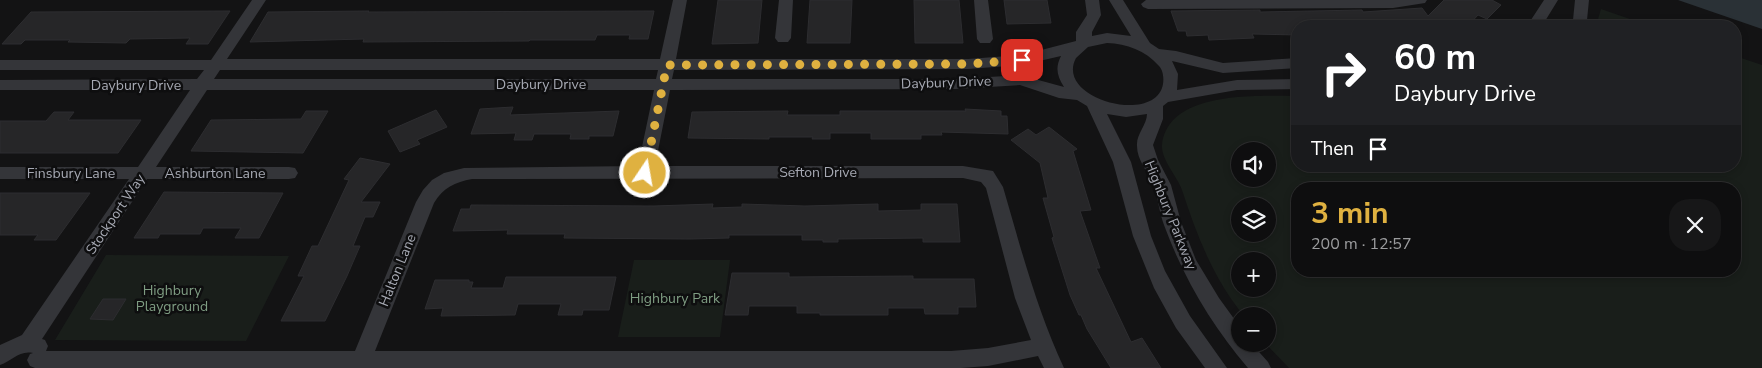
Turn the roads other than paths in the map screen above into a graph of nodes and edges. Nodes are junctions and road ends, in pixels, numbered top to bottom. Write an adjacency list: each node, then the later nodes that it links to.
1 (259, 0): 21 (street, Stockport Way)
2 (680, 0): 22 (street)
3 (786, 0): 15 (street)
4 (981, 0): 16 (street)
5 (1092, 0): 17 (street)
6 (1116, 0): 18 (street)
7 (1420, 0): 11 (street)
8 (1551, 0): 13 (street)
9 (1582, 0): 14 (street)
10 (1204, 2): 11 (street); 12 (street)
11 (1329, 2)
12 (1148, 4)
13 (1539, 20)
14 (1580, 20)
15 (782, 38)
16 (985, 39)
17 (1081, 45): 18 (street); 22 (street, Daybury Drive); 27 (street)
18 (1150, 50): 19 (street); 28 (street)
19 (1291, 63)
20 (0, 65): 21 (street, Daybury Drive)
21 (215, 65): 22 (street, Daybury Drive); 23 (street, Stockport Way)
22 (667, 65): 24 (street)
23 (202, 84): 24 (street, Daybury Drive); 26 (street, Daybury Drive); 30 (street, Stockport Way)
24 (663, 84): 27 (street, Daybury Drive); 32 (street)
25 (1291, 84): 28 (street)
26 (0, 85)
27 (1086, 99): 28 (street); 42 (street, Highbury Parkway)
28 (1160, 100): 34 (street, Highbury Parkway)
29 (0, 173): 30 (street, Finsbury Lane)
30 (142, 173): 31 (street, Ashburton Lane); 38 (street, Stockport Way)
31 (289, 173)
32 (645, 173): 33 (street, Sefton Drive); 35 (street, Sefton Drive)
33 (446, 179): 39 (street, Halton Lane)
34 (1231, 331)
35 (1043, 346): 40 (street); 41 (street, Sefton Drive)
36 (1247, 352): 43 (street, Highbury Parkway)
37 (0, 356): 38 (street)
38 (32, 357): 39 (street)
39 (360, 364): 40 (street)
40 (835, 364)
41 (1054, 368)
42 (1217, 368)
43 (1261, 368)

